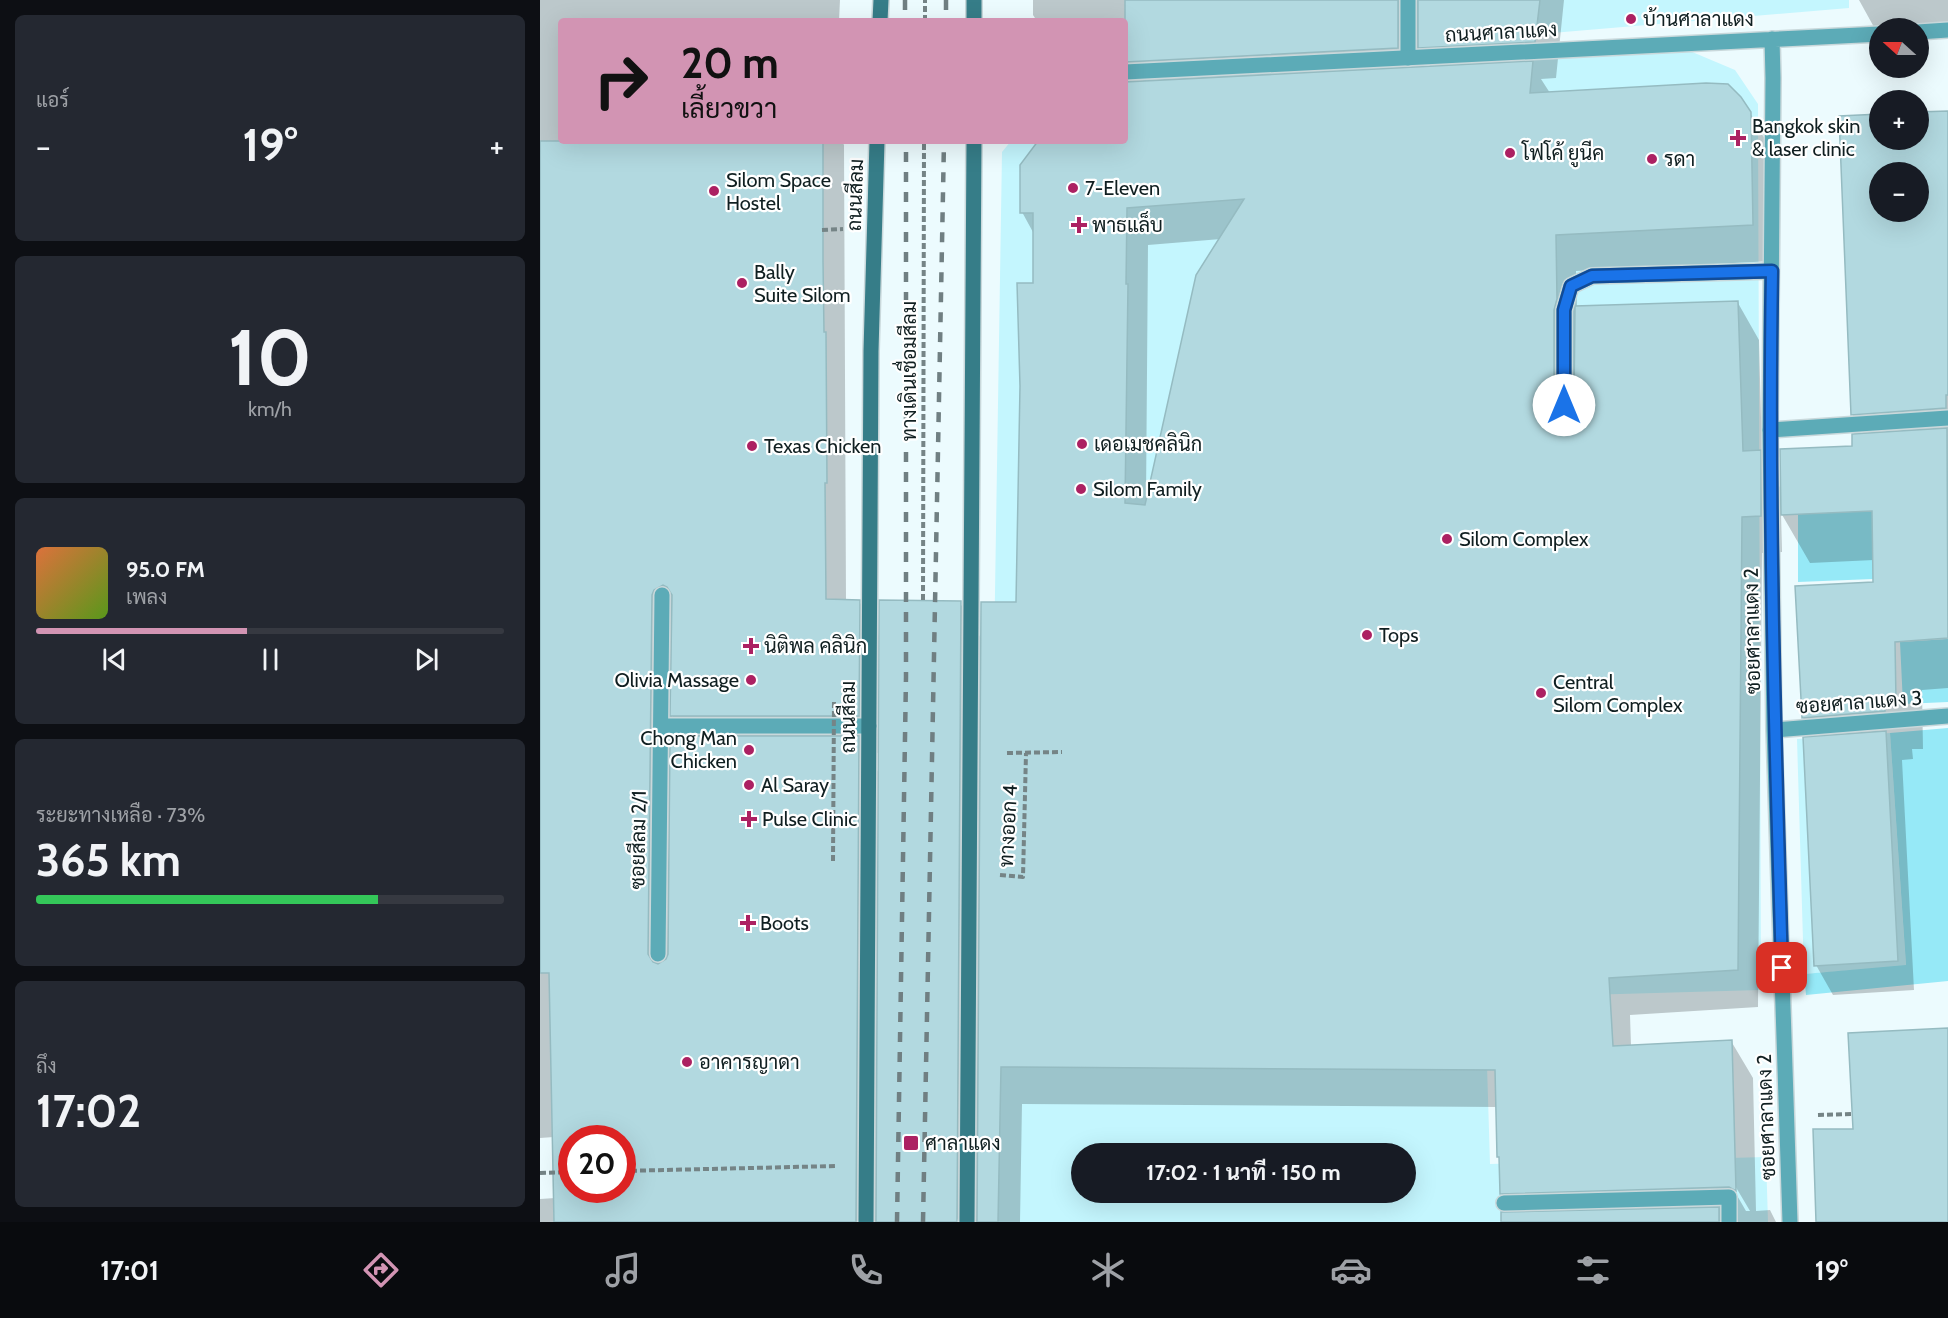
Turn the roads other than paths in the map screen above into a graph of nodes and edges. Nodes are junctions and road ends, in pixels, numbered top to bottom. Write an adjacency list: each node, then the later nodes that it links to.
1 (881, 0): 4 (main road)
2 (974, 0): 5 (main road)
3 (1408, 0): 10 (street)
4 (880, 18)
5 (974, 18)
6 (1948, 30): 7 (street)
7 (1929, 31)
8 (1869, 35): 9 (street, ถนนศาลาแดง)
9 (1772, 39): 10 (street, ถนนศาลาแดง); 14 (street, ซอยศาลาแดง 2)
10 (1408, 58): 11 (street, ถนนศาลาแดง)
11 (1128, 72)
12 (877, 144): 21 (main road, ถนนสีลม)
13 (974, 144): 26 (main road)
14 (1772, 271): 15 (street); 17 (street, ซอยศาลาแดง 2)
15 (1564, 405)
16 (1948, 418): 17 (street)
17 (1770, 430): 22 (street, ซอยศาลาแดง 2)
18 (662, 595): 20 (street, ซอยสีลม 2/1)
19 (1948, 716): 22 (street, ซอยศาลาแดง 3)
20 (661, 726): 21 (street); 23 (street, ซอยสีลม 2/1)
21 (869, 726): 25 (main road, ถนนสีลม)
22 (1774, 730): 28 (street, ซอยศาลาแดง 2)
23 (658, 954)
24 (1504, 1203): 27 (street)
25 (866, 1222)
26 (967, 1222)
27 (1729, 1222)
28 (1790, 1222)

